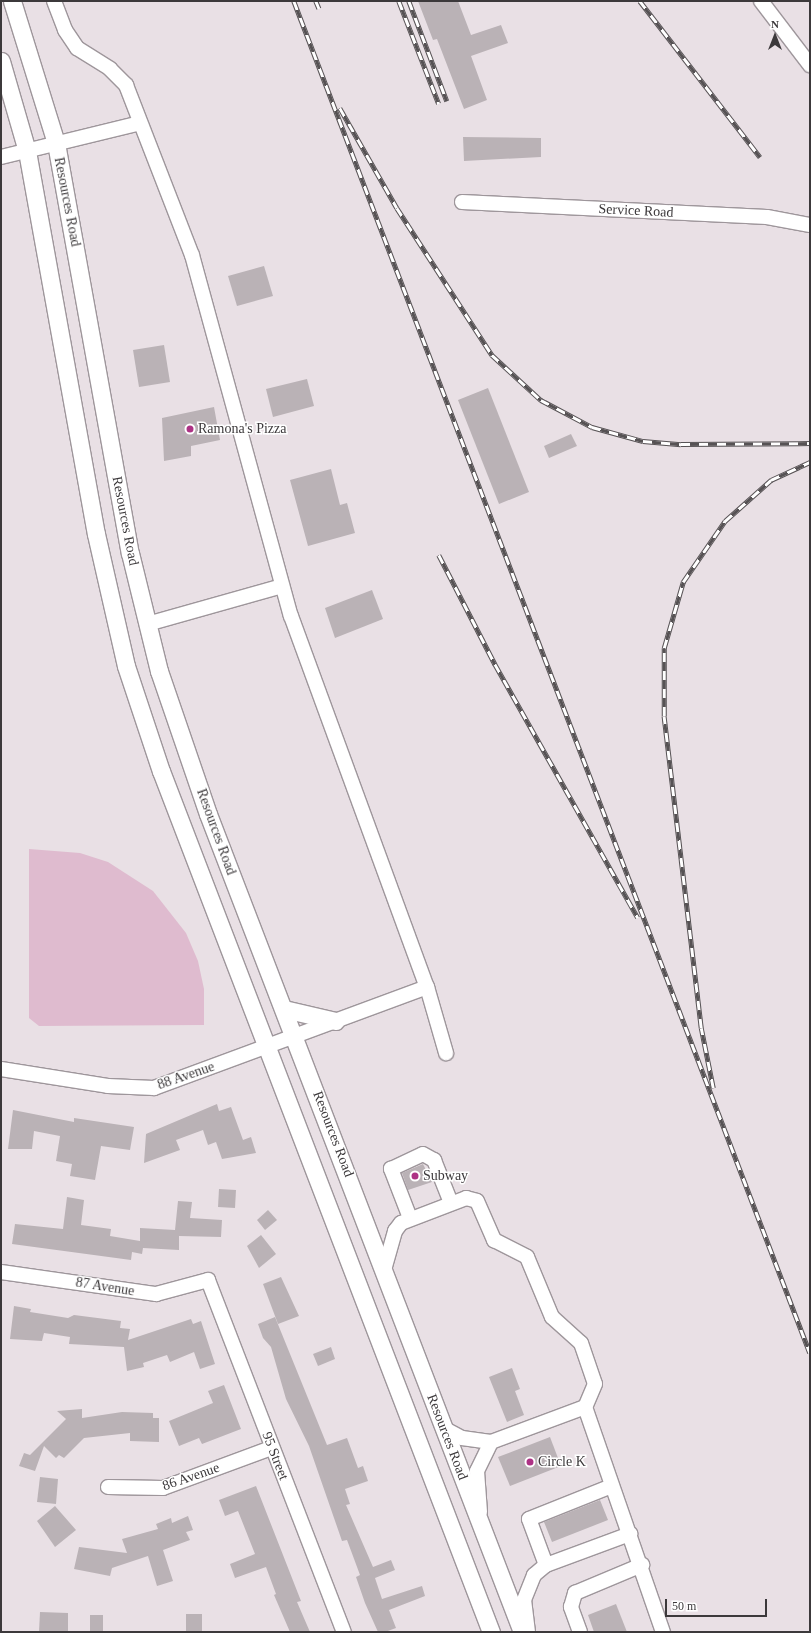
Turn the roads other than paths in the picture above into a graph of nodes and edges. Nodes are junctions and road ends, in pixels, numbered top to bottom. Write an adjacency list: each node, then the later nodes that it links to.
1 (12, 1): 7 (main road, Resources Road)
2 (54, 1): 6 (street)
3 (761, 1): 5 (street)
4 (1, 62): 8 (main road, Resources Road)
5 (810, 65)
6 (140, 123): 7 (street); 12 (street)
7 (56, 143): 8 (street); 13 (main road, Resources Road)
8 (27, 151): 9 (street); 18 (main road, Resources Road)
9 (1, 157)
10 (462, 202): 11 (street, Service Road)
11 (810, 225)
12 (282, 586): 13 (street); 14 (street)
13 (147, 624): 15 (main road, Resources Road)
14 (427, 987): 16 (street, 88 Avenue); 19 (street)
15 (284, 1009): 16 (main road); 17 (main road, Resources Road)
16 (336, 1021): 17 (street, 88 Avenue)
17 (296, 1038): 18 (street, 88 Avenue); 23 (main road, Resources Road)
18 (266, 1048): 20 (street, 88 Avenue); 37 (main road, Resources Road)
19 (446, 1053)
20 (1, 1069)
21 (451, 1203): 22 (street); 22 (street); 26 (street)
22 (410, 1218): 23 (street)
23 (384, 1270): 27 (main road, Resources Road)
24 (1, 1272): 25 (street, 87 Avenue)
25 (208, 1280): 29 (street, 95 Street)
26 (585, 1407): 28 (street); 30 (street)
27 (444, 1429): 28 (street); 32 (main road, Resources Road)
28 (491, 1442): 32 (street)
29 (272, 1448): 31 (street, 86 Avenue); 36 (street, 95 Street)
30 (612, 1486): 33 (street); 34 (street)
31 (108, 1487)
32 (482, 1528): 38 (main road, Resources Road)
33 (630, 1534): 34 (street); 35 (street)
34 (546, 1565): 39 (street)
35 (642, 1565): 40 (street); 41 (street)
36 (344, 1632)
37 (491, 1632)
38 (522, 1632)
39 (528, 1632)
40 (580, 1632)
41 (663, 1632)

